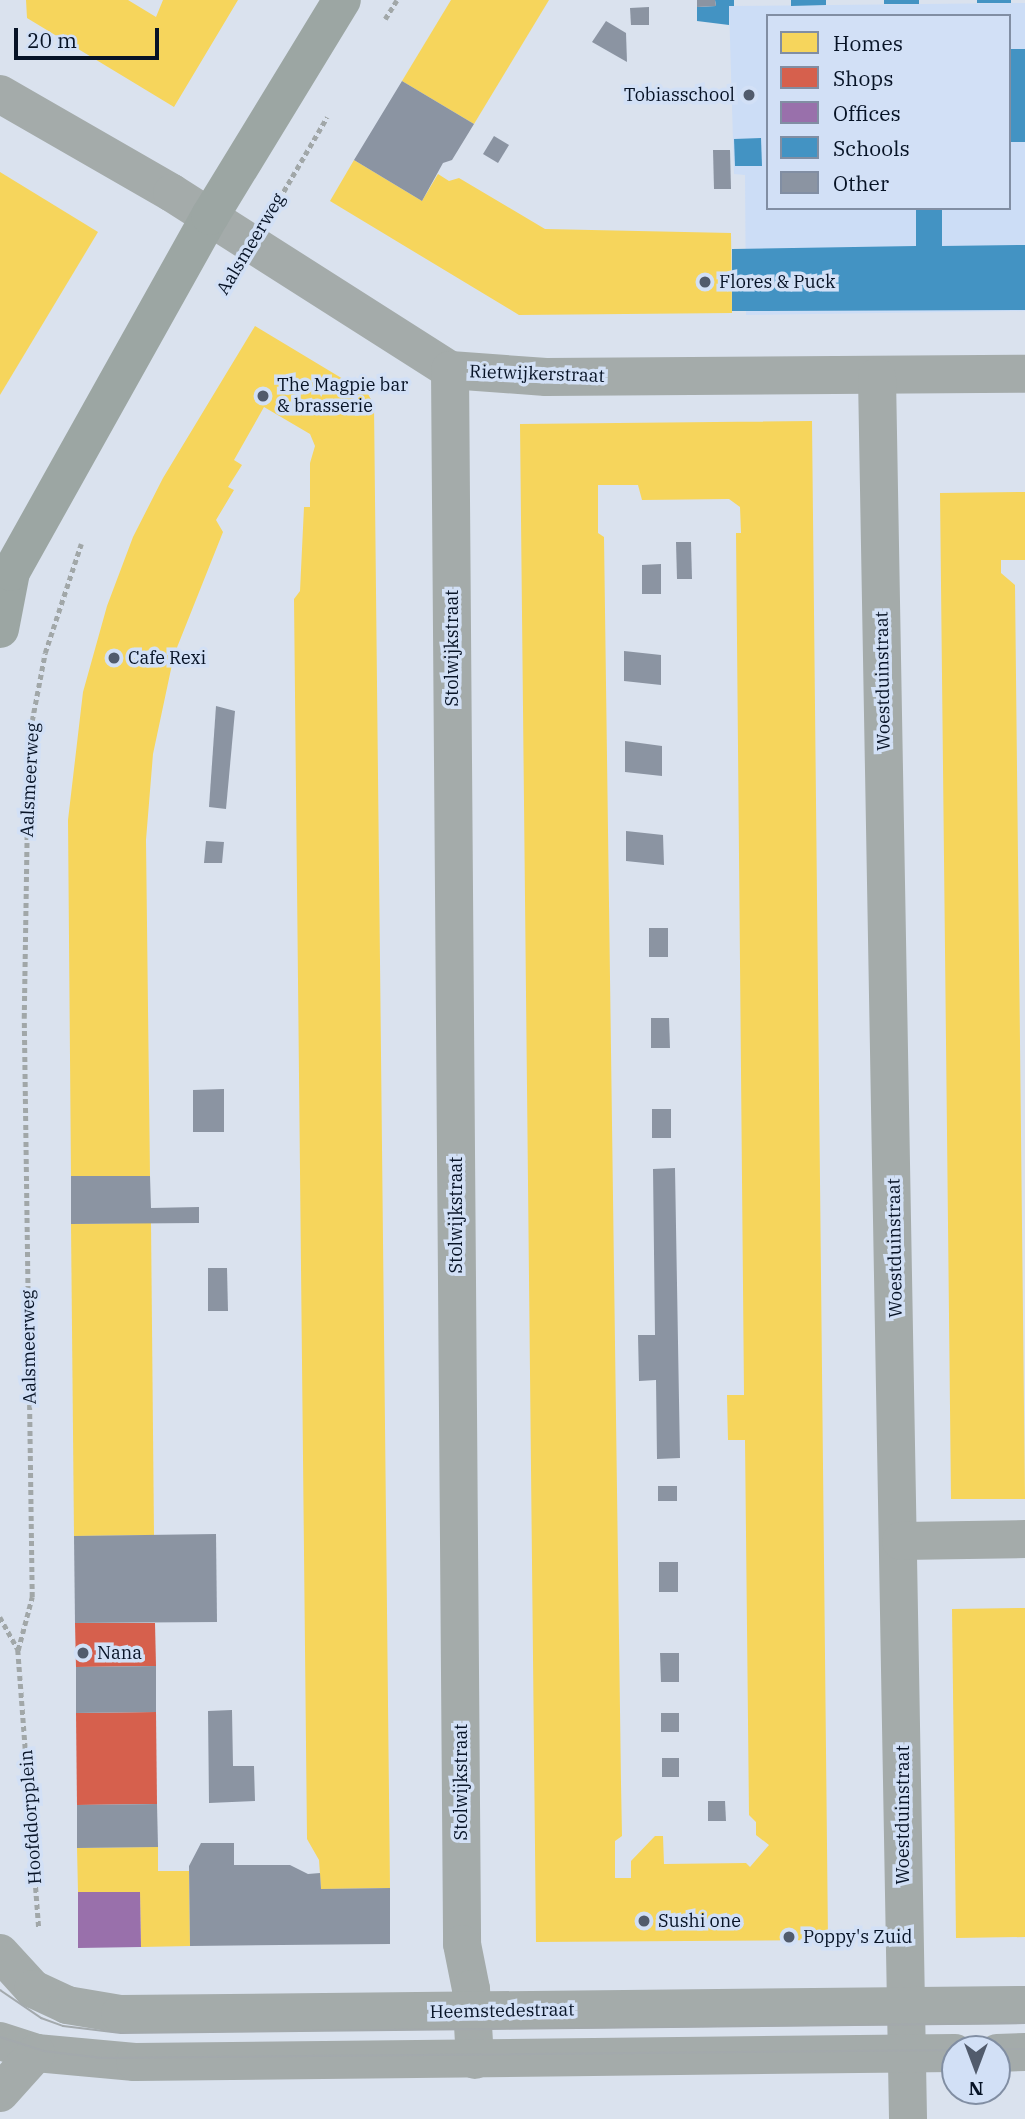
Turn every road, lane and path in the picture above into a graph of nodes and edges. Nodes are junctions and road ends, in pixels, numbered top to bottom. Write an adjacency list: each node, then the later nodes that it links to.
1 (342, 0): 6 (main road)
2 (397, 0): 3 (path)
3 (383, 23)
4 (0, 94): 6 (street, Rietwijkerstraat)
5 (330, 113): 7 (path, Aalsmeerweg)
6 (210, 216): 7 (street, Rietwijkerstraat); 12 (main road)
7 (252, 243): 8 (street, Rietwijkerstraat)
8 (450, 370): 10 (street, Rietwijkerstraat); 21 (street, Stolwijkstraat)
9 (1025, 374): 10 (street, Rietwijkerstraat)
10 (877, 377): 14 (street, Woestduinstraat)
11 (84, 536): 16 (path, Aalsmeerweg)
12 (0, 629)
13 (1025, 1539): 14 (street)
14 (901, 1541): 20 (street, Woestduinstraat)
15 (0, 1617): 16 (path, Hoofddorpplein)
16 (18, 1650): 18 (path, Hoofddorpplein)
17 (0, 1953): 18 (street, Heemstedestraat)
18 (16, 1992): 21 (street, Heemstedestraat); 27 (street)
19 (1025, 2005): 20 (street, Heemstedestraat)
20 (905, 2006): 21 (street, Heemstedestraat); 24 (street, Woestduinstraat)
21 (473, 2011): 26 (street, Stolwijkstraat)
22 (0, 2041): 23 (street)
23 (36, 2053): 27 (street); 28 (street)
24 (907, 2053): 25 (street); 26 (street); 29 (street, Woestduinstraat)
25 (941, 2053)
26 (475, 2060): 27 (street)
27 (112, 2062)
28 (0, 2092)
29 (908, 2105)

